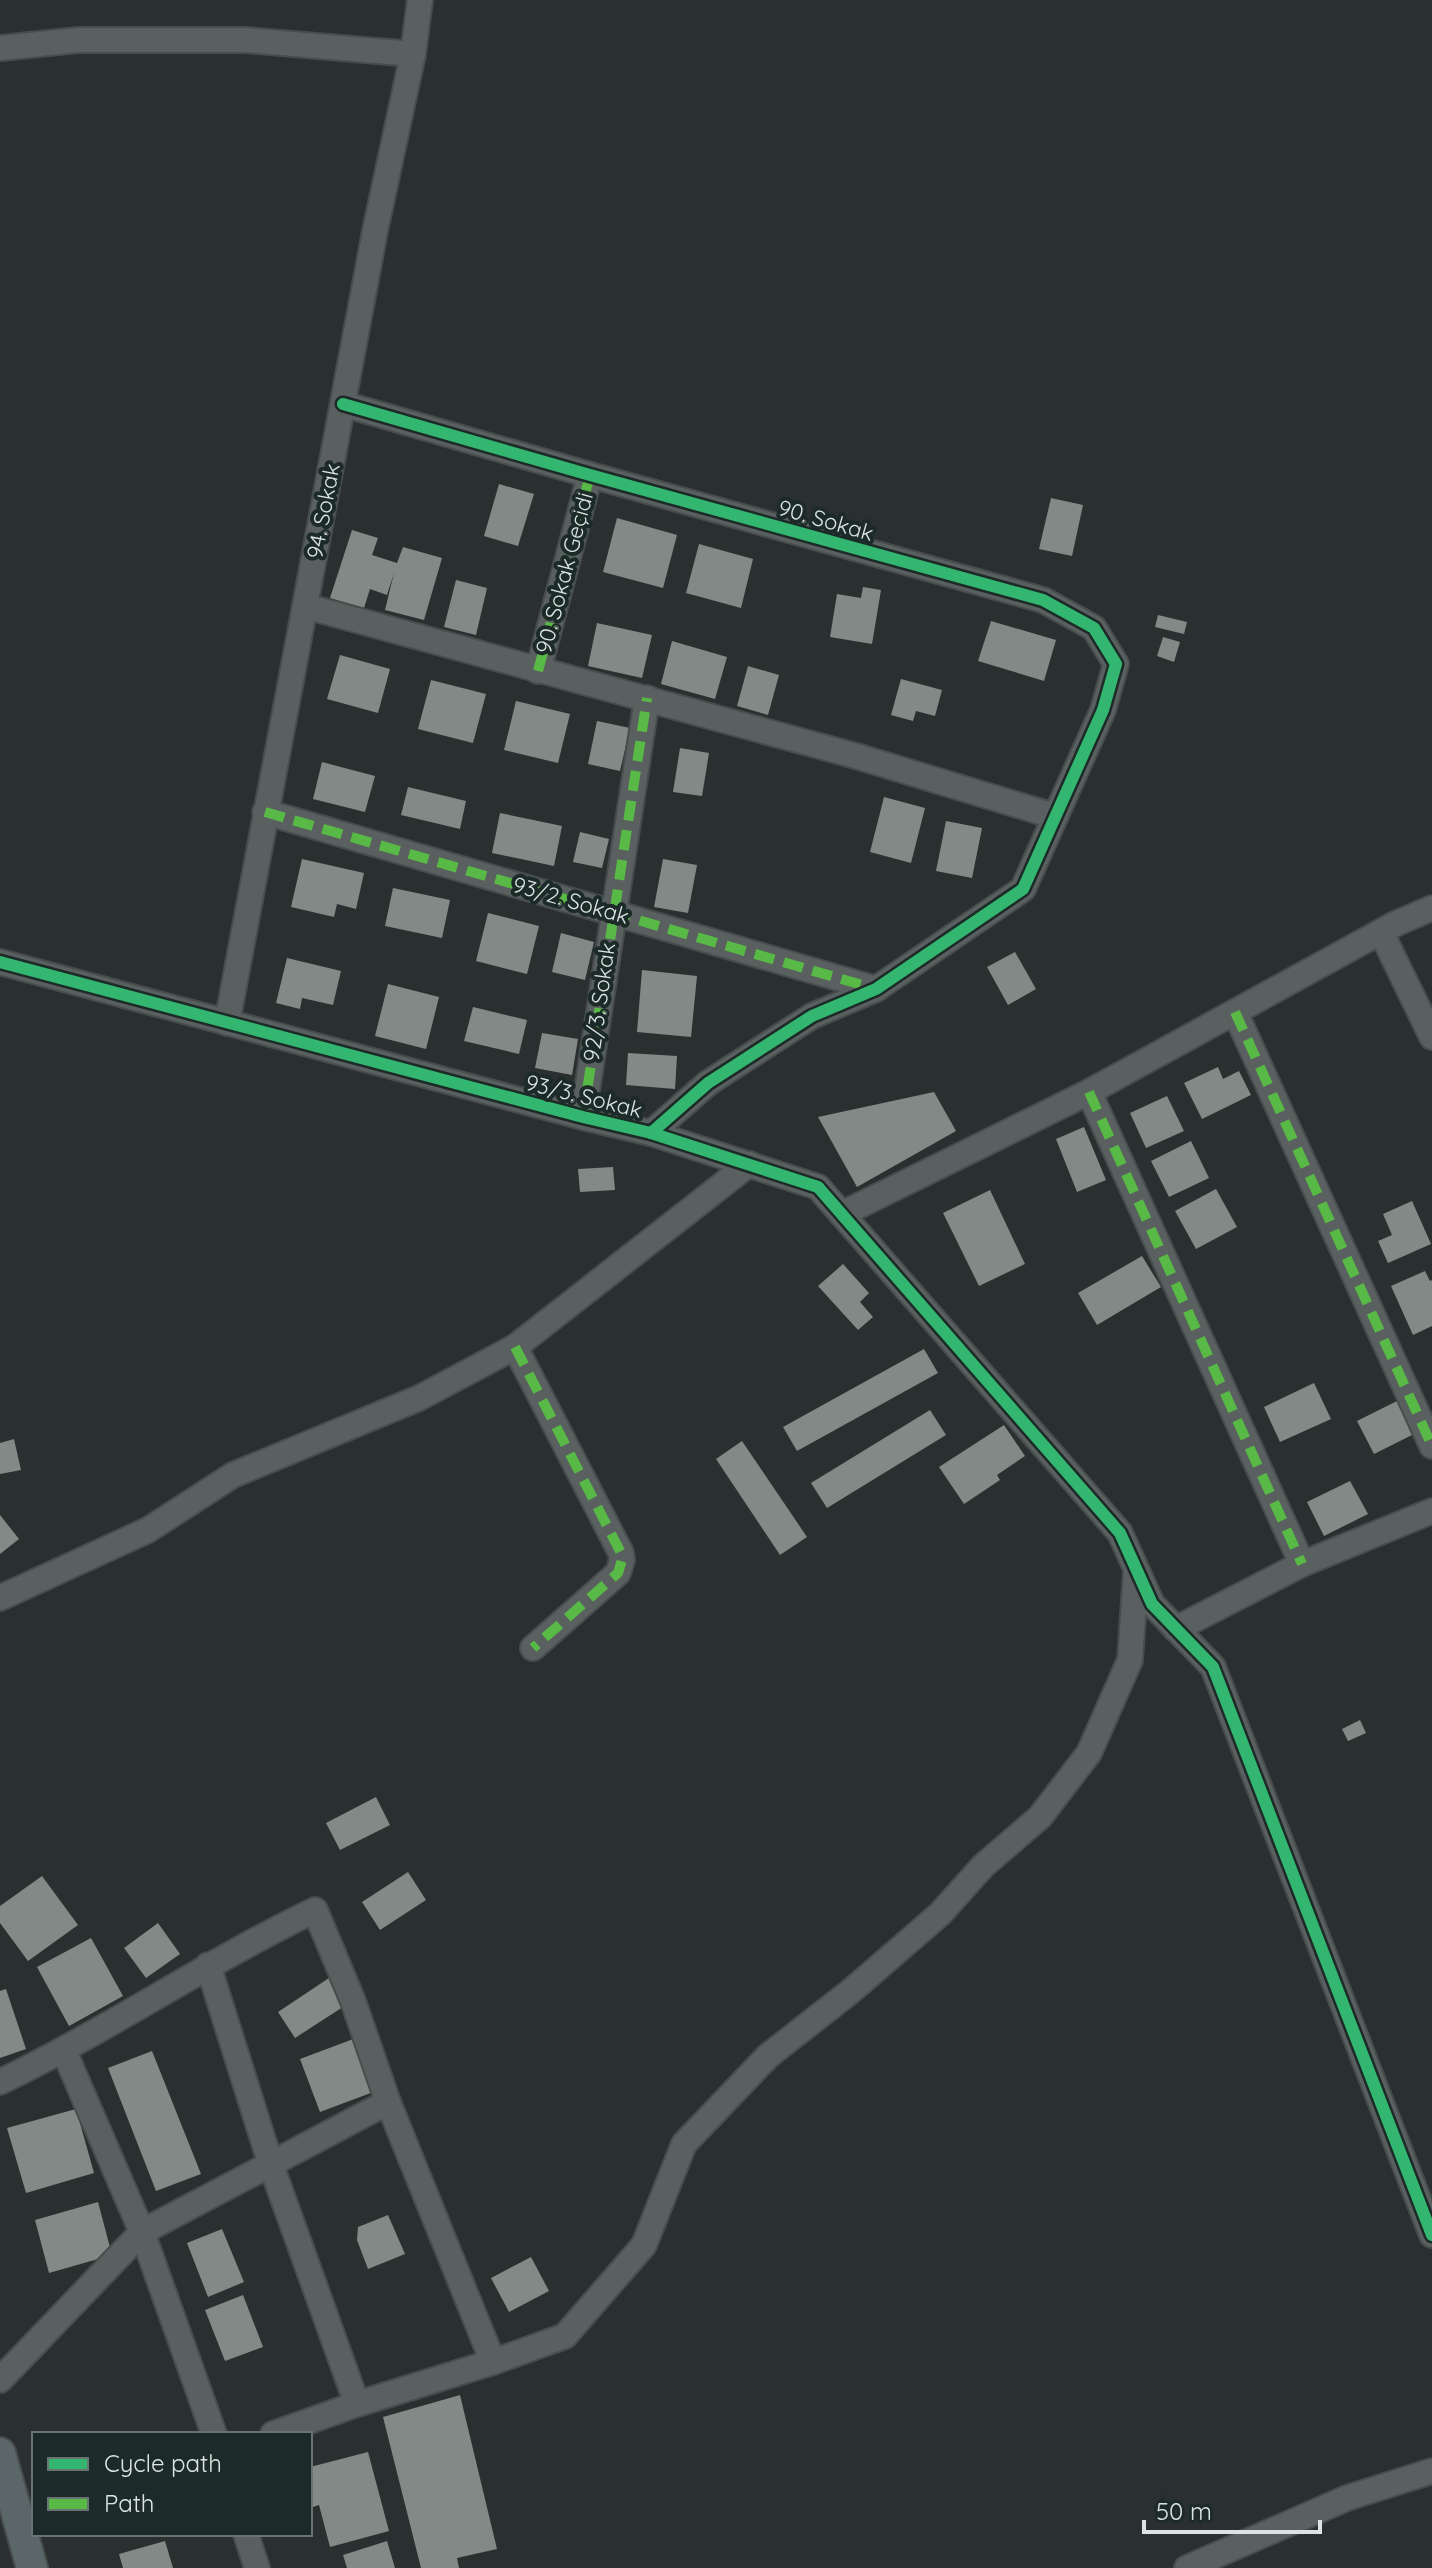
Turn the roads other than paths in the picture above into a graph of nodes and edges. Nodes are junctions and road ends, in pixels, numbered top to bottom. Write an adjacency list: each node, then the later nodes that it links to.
1 (420, 0): 3 (street, 94. Sokak)
2 (0, 48): 3 (street)
3 (413, 54): 4 (street, 94. Sokak)
4 (343, 404): 5 (street, 90. Sokak); 6 (street, 94. Sokak)
5 (590, 475): 7 (street, 90. Sokak Geçidi); 10 (street, 90. Sokak)
6 (305, 606): 7 (street); 9 (street, 94. Sokak)
7 (538, 671): 8 (street)
8 (647, 698): 10 (street); 12 (street, 92/3. Sokak)
9 (265, 812): 12 (street, 93/2. Sokak); 17 (street, 94. Sokak)
10 (1054, 816): 15 (street, 93/3. Sokak)
11 (1432, 908): 13 (street)
12 (612, 912): 15 (street, 93/2. Sokak); 20 (street, 92/3. Sokak)
13 (1381, 932): 16 (street); 18 (street)
14 (0, 962): 17 (street, 93/3. Sokak)
15 (876, 989): 21 (street, 93/3. Sokak)
16 (1235, 1012): 19 (street); 25 (street)
17 (227, 1023): 20 (street, 93/3. Sokak)
18 (1432, 1037)
19 (1089, 1092): 23 (street); 27 (street)
20 (583, 1117): 21 (street, 93/3. Sokak)
21 (651, 1133): 22 (street)
22 (749, 1164): 23 (street); 24 (street)
23 (842, 1214): 28 (street)
24 (515, 1347): 29 (street); 31 (street)
25 (1432, 1446)
26 (1432, 1511): 27 (street)
27 (1302, 1564): 30 (street)
28 (1136, 1568): 30 (street); 40 (street)
29 (0, 1598)
30 (1176, 1629): 37 (street)
31 (533, 1648)
32 (208, 1965): 33 (street); 35 (street); 36 (street)
33 (64, 2051): 34 (street); 38 (street)
34 (0, 2082)
35 (388, 2102): 36 (street); 40 (street)
36 (271, 2165): 38 (street); 42 (street)
37 (1421, 2173): 39 (street)
38 (142, 2232): 41 (street); 43 (street)
39 (1432, 2235)
40 (493, 2362): 42 (street)
41 (0, 2380)
42 (357, 2404): 44 (street)
43 (213, 2432)
44 (279, 2432)
45 (0, 2453): 47 (main road)
46 (1432, 2471): 51 (street)
47 (28, 2533): 49 (main road)
48 (247, 2536): 50 (street)
49 (32, 2568)
50 (257, 2568)
51 (1187, 2568)

